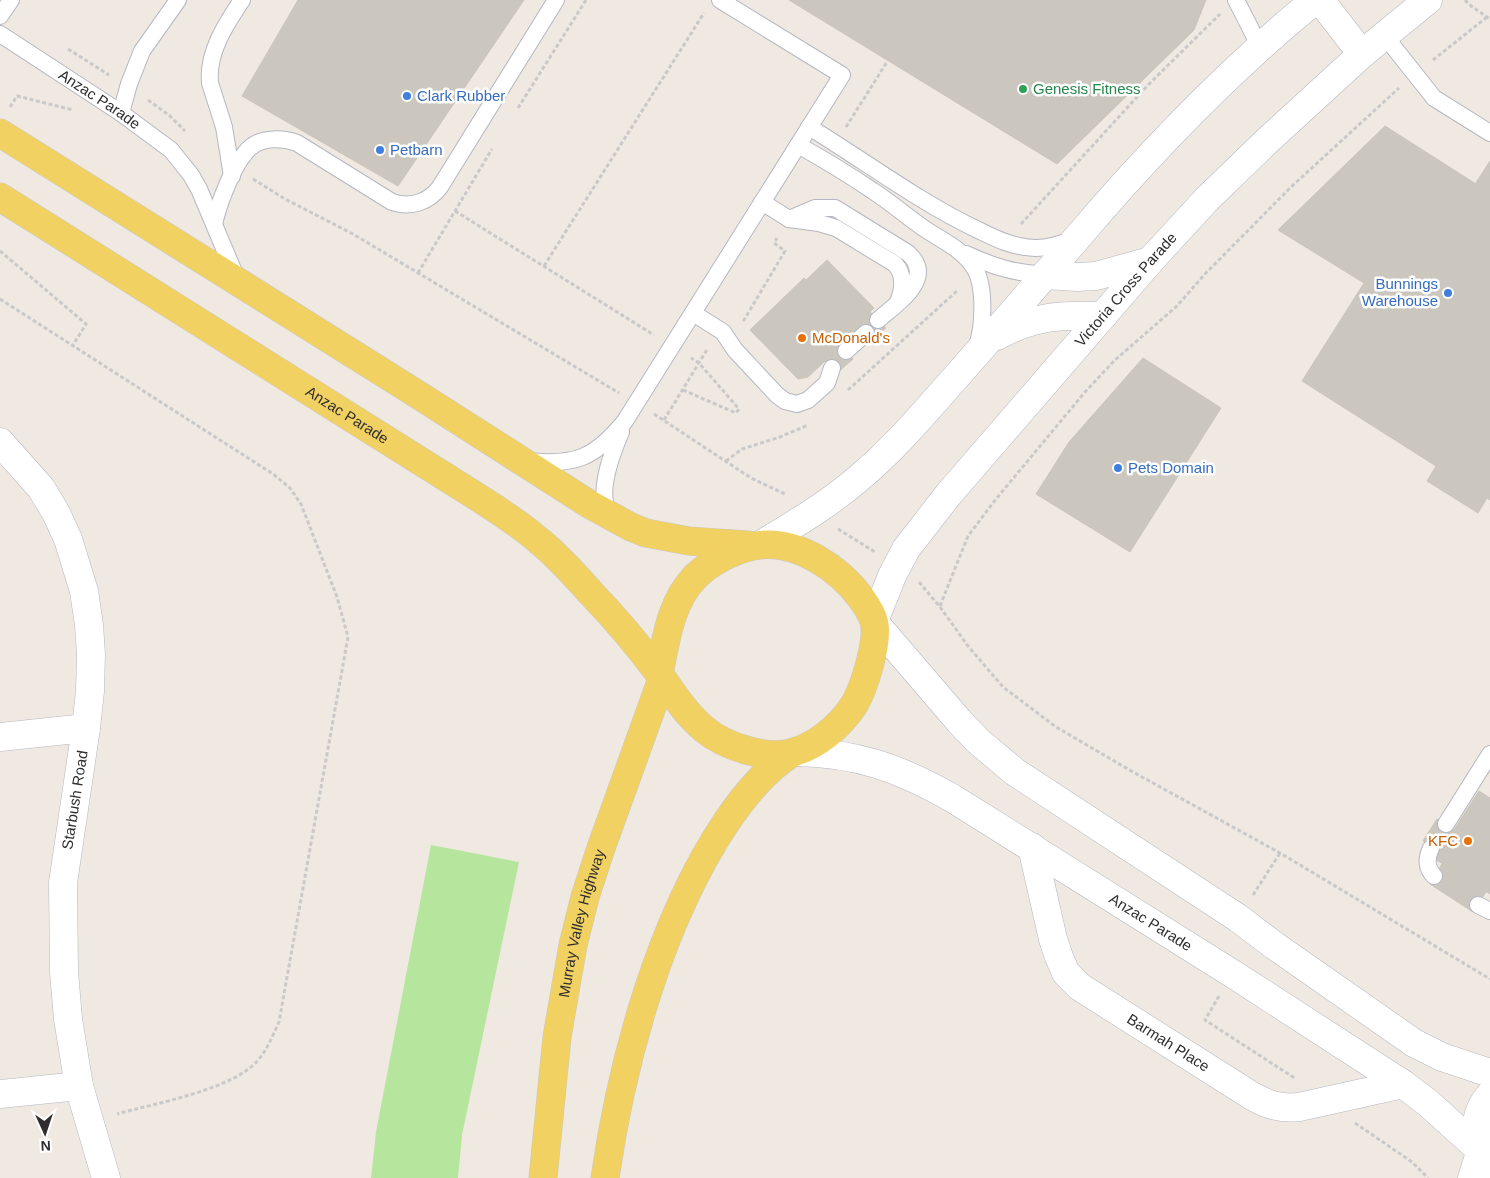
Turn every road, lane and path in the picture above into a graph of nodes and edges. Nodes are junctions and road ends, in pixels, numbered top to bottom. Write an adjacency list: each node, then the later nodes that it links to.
1 (11, 0): 12 (lane)
2 (178, 0): 22 (lane)
3 (556, 0): 28 (lane)
4 (586, 0): 21 (path)
5 (1236, 0): 16 (lane)
6 (1315, 0): 16 (main road)
7 (1320, 0): 17 (main road)
8 (1428, 0): 15 (main road, Victoria Cross Parade)
9 (1465, 0): 13 (path)
10 (240, 3): 28 (lane)
11 (714, 4): 24 (lane); 37 (path)
12 (0, 16)
13 (1489, 18): 18 (path)
14 (0, 34): 20 (lane, Anzac Parade)
15 (1384, 35): 17 (main road, Victoria Cross Parade); 18 (lane)
16 (1260, 47): 33 (main road)
17 (1362, 54): 36 (main road, Victoria Cross Parade)
18 (1414, 74): 25 (lane); 60 (path)
19 (109, 75): 20 (path)
20 (94, 96): 22 (lane, Anzac Parade); 23 (path)
21 (517, 109)
22 (121, 114): 32 (lane, Anzac Parade)
23 (4, 121): 40 (main road)
24 (809, 127): 26 (lane); 33 (lane)
25 (1490, 132)
26 (798, 145): 30 (lane); 35 (lane)
27 (493, 148): 31 (path)
28 (232, 176): 32 (lane)
29 (0, 197): 62 (main road, Anzac Parade)
30 (762, 202): 42 (lane); 44 (lane)
31 (455, 211): 37 (path); 38 (path)
32 (214, 224): 40 (lane, Anzac Parade)
33 (1077, 237): 39 (main road)
34 (0, 251): 47 (path)
35 (962, 252): 39 (lane); 51 (lane)
36 (1150, 261): 39 (main road); 43 (main road, Victoria Cross Parade)
37 (544, 266): 48 (path)
38 (418, 273)
39 (1046, 275): 46 (main road)
40 (238, 283): 57 (main road)
41 (0, 299): 47 (path)
42 (693, 312): 48 (lane); 52 (lane)
43 (1104, 316): 46 (main road); 61 (main road, Victoria Cross Parade)
44 (878, 320)
45 (866, 333): 49 (lane)
46 (986, 344): 51 (main road)
47 (72, 345): 76 (path)
48 (672, 346): 50 (path); 55 (lane)
49 (846, 351)
50 (699, 363): 53 (path); 53 (path)
51 (966, 365): 59 (main road)
52 (832, 368)
53 (682, 390): 54 (path)
54 (664, 420)
55 (625, 421): 57 (lane); 58 (lane)
56 (0, 442): 63 (main road, Starbush Road)
57 (518, 460): 58 (main road)
58 (613, 518): 59 (main road)
59 (757, 545): 61 (main road); 62 (main road, Murray Valley Highway)
60 (940, 607)
61 (875, 622): 65 (main road); 71 (main road)
62 (660, 676): 65 (main road, Anzac Parade); 79 (main road, Murray Valley Highway)
63 (86, 728): 64 (main road); 73 (main road, Starbush Road)
64 (0, 737)
65 (794, 752): 68 (main road, Anzac Parade); 80 (main road)
66 (1490, 754): 67 (lane)
67 (1446, 824)
68 (1032, 847): 72 (main road, Anzac Parade); 72 (main road, Barmah Place)
69 (1431, 848): 70 (lane)
70 (1434, 876)
71 (1490, 1073)
72 (1403, 1084): 77 (main road, Anzac Parade)
73 (79, 1086): 74 (main road); 76 (main road, Starbush Road)
74 (0, 1094)
75 (1490, 1095): 77 (main road)
76 (89, 1121): 78 (main road, Starbush Road)
77 (1480, 1162)
78 (106, 1178)
79 (543, 1178)
80 (604, 1178)

